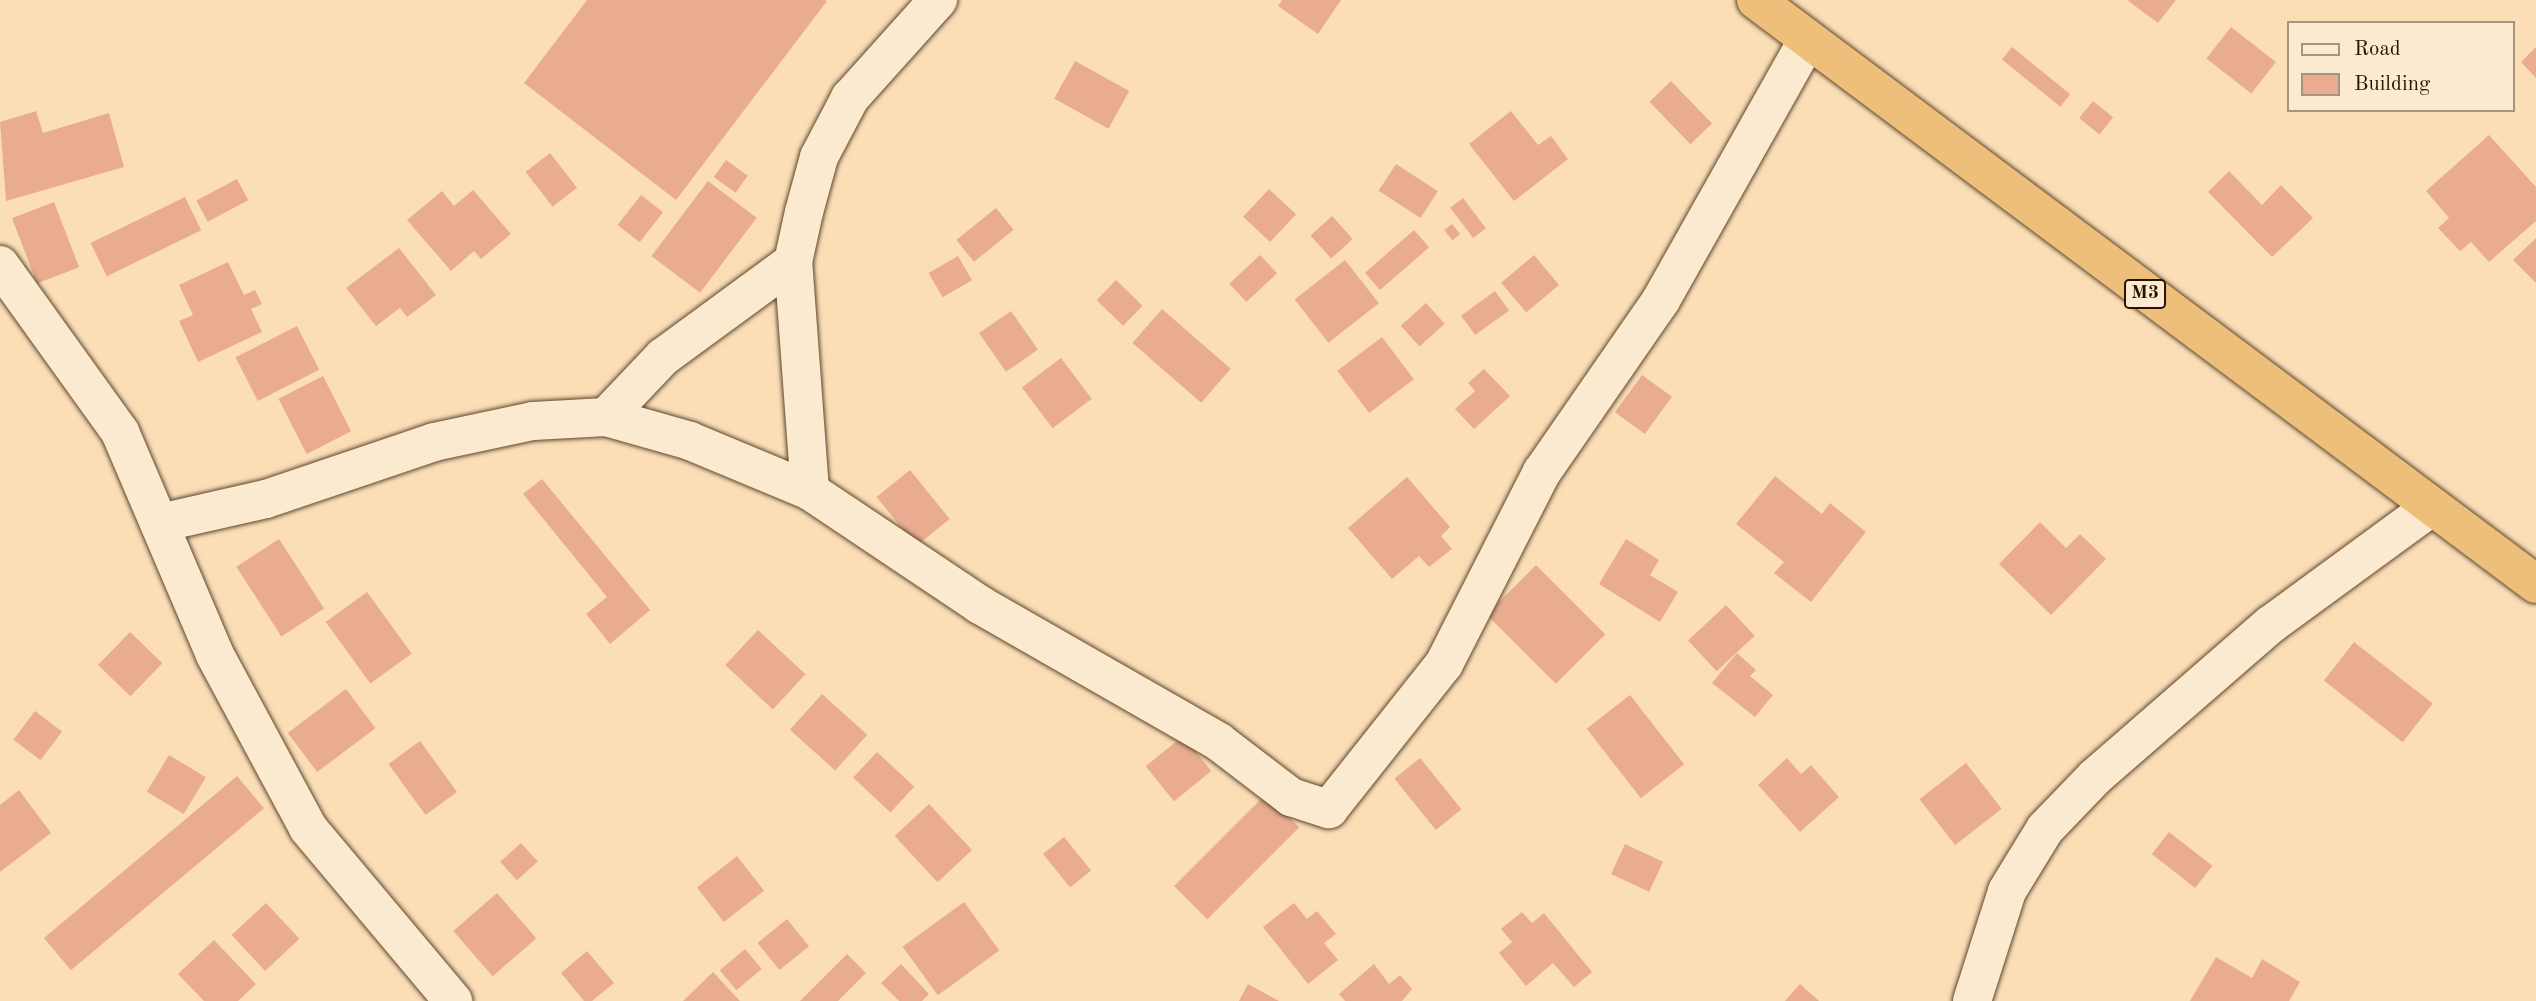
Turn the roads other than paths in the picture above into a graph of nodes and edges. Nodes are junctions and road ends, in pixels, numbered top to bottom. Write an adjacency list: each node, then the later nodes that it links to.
1 (937, 0): 4 (street)
2 (1756, 0): 3 (highway, M3)
3 (1807, 41): 7 (street); 8 (highway, M3)
4 (793, 262): 6 (street); 7 (street)
5 (0, 265): 9 (street)
6 (606, 417): 7 (street); 9 (street)
7 (810, 491)
8 (2430, 508): 10 (highway, M3); 12 (street)
9 (160, 523): 11 (street)
10 (2536, 584)
11 (453, 1001)
12 (1972, 1001)

